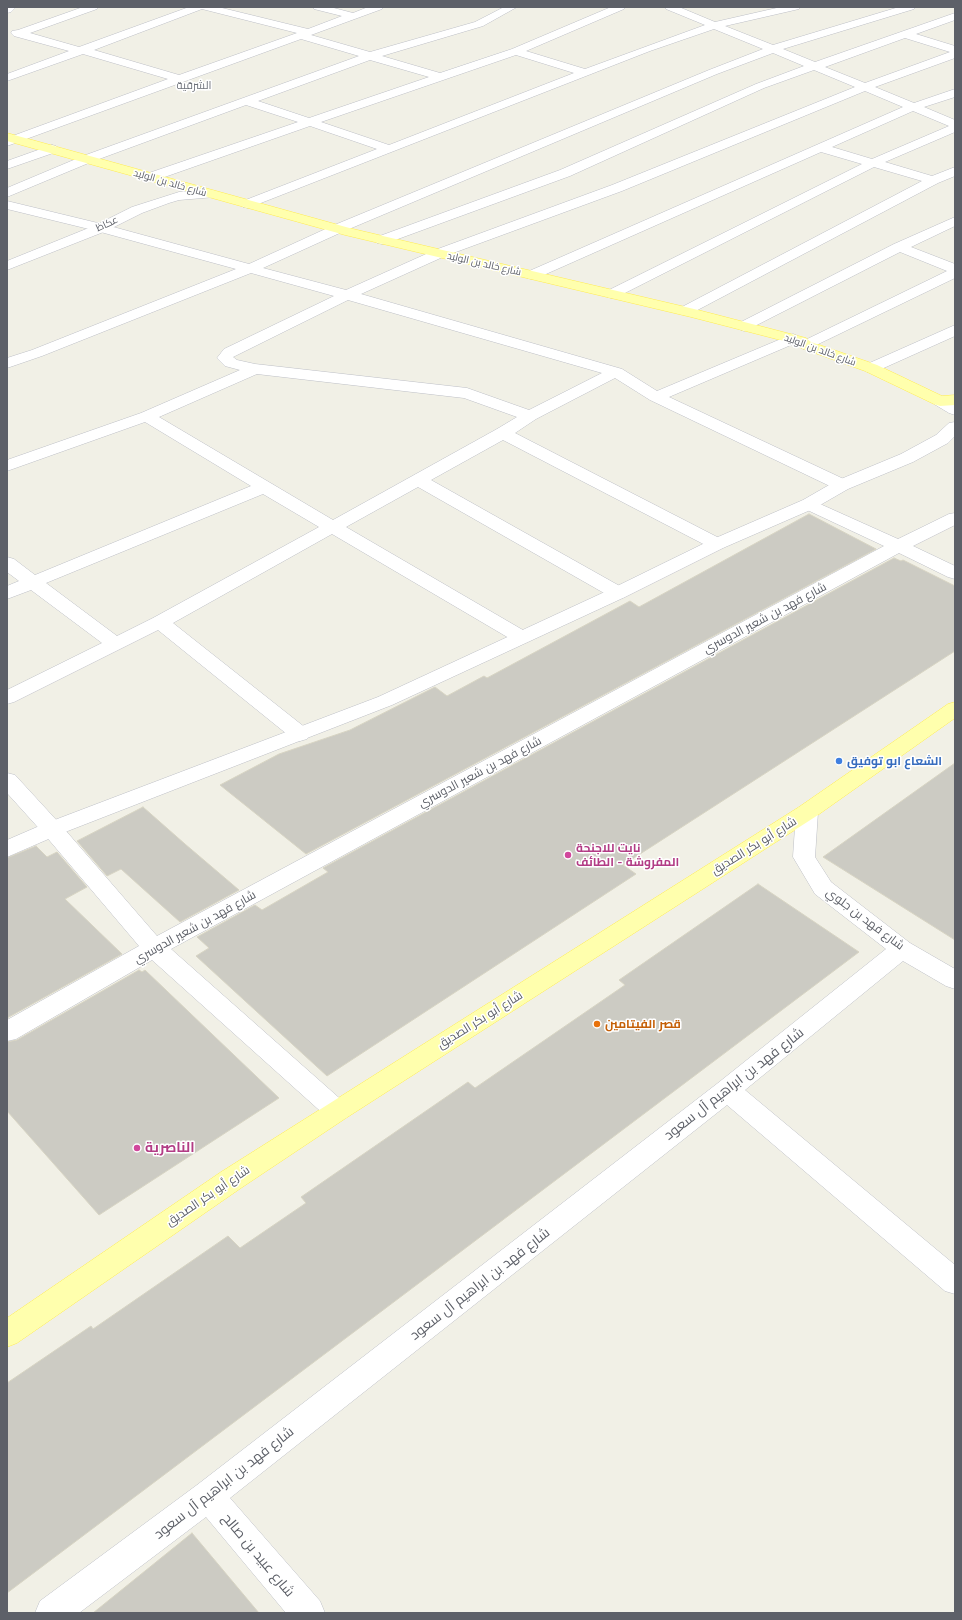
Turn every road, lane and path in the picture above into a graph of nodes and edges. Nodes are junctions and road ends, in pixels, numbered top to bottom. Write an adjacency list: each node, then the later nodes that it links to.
1 (11, 7): 13 (street)
2 (93, 7): 18 (street)
3 (199, 7): 22 (street)
4 (205, 7): 19 (street)
5 (318, 7): 15 (street)
6 (378, 7): 15 (street)
7 (512, 7): 26 (street)
8 (617, 7): 24 (street)
9 (670, 7): 14 (street)
10 (702, 7): 14 (street)
11 (795, 7): 17 (street)
12 (910, 7): 21 (street)
13 (7, 10)
14 (682, 12): 17 (street)
15 (353, 16): 19 (street)
16 (952, 19): 20 (street)
17 (715, 25): 21 (street); 28 (street)
18 (12, 32): 22 (street)
19 (304, 34): 26 (street); 31 (street)
20 (905, 34): 23 (street); 27 (street)
21 (774, 49): 27 (street); 55 (street)
22 (82, 50): 30 (street); 31 (street)
23 (955, 50)
24 (516, 51): 28 (street); 29 (street)
25 (955, 54): 32 (street)
26 (370, 56): 29 (street); 34 (street)
27 (814, 66): 32 (street); 56 (street)
28 (586, 73): 42 (street)
29 (440, 77): 36 (street)
30 (7, 78)
31 (179, 79): 39 (street)
32 (865, 87): 35 (street); 58 (street)
33 (955, 93): 35 (street)
34 (246, 101): 36 (street); 43 (street)
35 (913, 107): 37 (street); 40 (street)
36 (309, 122): 42 (street); 47 (street)
37 (955, 124)
38 (955, 128): 44 (street)
39 (10, 139): 41 (main road, شارع خالد بن الوليد)
40 (820, 148): 44 (street); 63 (street)
41 (52, 149): 43 (main road, شارع خالد بن الوليد); 45 (street)
42 (389, 149): 51 (street)
43 (87, 159): 47 (main road, شارع خالد بن الوليد); 49 (street)
44 (873, 163): 48 (street); 64 (street)
45 (7, 166)
46 (955, 171): 48 (street)
47 (151, 177): 50 (main road, شارع خالد بن الوليد)
48 (933, 180): 66 (street)
49 (7, 193)
50 (210, 194): 51 (main road, شارع خالد بن الوليد); 54 (street, عكاظ)
51 (248, 204): 55 (main road, شارع خالد بن الوليد)
52 (7, 205): 54 (street)
53 (955, 221): 57 (street)
54 (100, 228): 59 (street, عكاظ); 61 (street)
55 (337, 229): 56 (main road, شارع خالد بن الوليد); 61 (street)
56 (382, 240): 58 (main road, شارع خالد بن الوليد)
57 (899, 247): 60 (street); 67 (street)
58 (440, 253): 63 (main road, شارع خالد بن الوليد); 65 (street)
59 (7, 266)
60 (955, 268)
61 (249, 269): 65 (street); 70 (street)
62 (955, 272): 69 (street)
63 (532, 275): 64 (main road, شارع خالد بن الوليد)
64 (612, 294): 66 (main road, شارع خالد بن الوليد)
65 (347, 295): 72 (street); 73 (street)
66 (686, 311): 67 (main road, شارع خالد بن الوليد)
67 (744, 326): 69 (main road, شارع خالد بن الوليد)
68 (955, 330): 71 (street)
69 (800, 342): 71 (main road, شارع خالد بن الوليد); 74 (street)
70 (7, 362)
71 (871, 368): 75 (main road, شارع خالد بن الوليد)
72 (255, 369): 77 (street); 78 (street)
73 (616, 372): 74 (street); 78 (street)
74 (656, 397): 83 (street)
75 (948, 400): 76 (street)
76 (955, 410)
77 (147, 416): 81 (street); 84 (street)
78 (530, 416): 80 (street)
79 (955, 426): 83 (street)
80 (503, 433): 82 (street); 88 (street)
81 (7, 466)
82 (419, 480): 87 (street); 94 (street)
83 (842, 485): 85 (street)
84 (264, 487): 87 (street); 92 (street)
85 (809, 504): 88 (street); 89 (street)
86 (955, 518): 89 (street, شارع فهد بن شعير الدوسري)
87 (332, 527): 95 (street); 96 (street)
88 (717, 544): 94 (street)
89 (897, 547): 91 (street); 105 (street, شارع فهد بن شعير الدوسري)
90 (7, 563): 92 (street)
91 (955, 573)
92 (32, 582): 93 (street); 97 (street)
93 (7, 593)
94 (618, 593): 96 (street)
95 (160, 622): 97 (street); 100 (street)
96 (521, 637): 100 (street)
97 (116, 644): 98 (street)
98 (7, 698)
99 (955, 708): 102 (main road, شارع أبو بكر الصديق)
100 (300, 734): 103 (street)
101 (7, 780): 103 (street)
102 (807, 812): 106 (street, شارع فهد بن جلوي); 110 (main road, شارع أبو بكر الصديق)
103 (52, 829): 104 (street); 105 (street)
104 (7, 849)
105 (154, 948): 108 (street, شارع فهد بن شعير الدوسري); 110 (street)
106 (902, 949): 107 (street, شارع فهد بن جلوي); 109 (street, شارع فهد بن ابراهيم آل سعود)
107 (955, 980)
108 (7, 1032)
109 (727, 1090): 111 (street); 113 (street, شارع فهد بن ابراهيم آل سعود)
110 (337, 1110): 112 (main road, شارع أبو بكر الصديق)
111 (955, 1282)
112 (7, 1334)
113 (208, 1496): 114 (street, شارع فهد بن ابراهيم آل سعود); 115 (street, شارع عبيد بن صالح)
114 (52, 1613)
115 (308, 1613)

